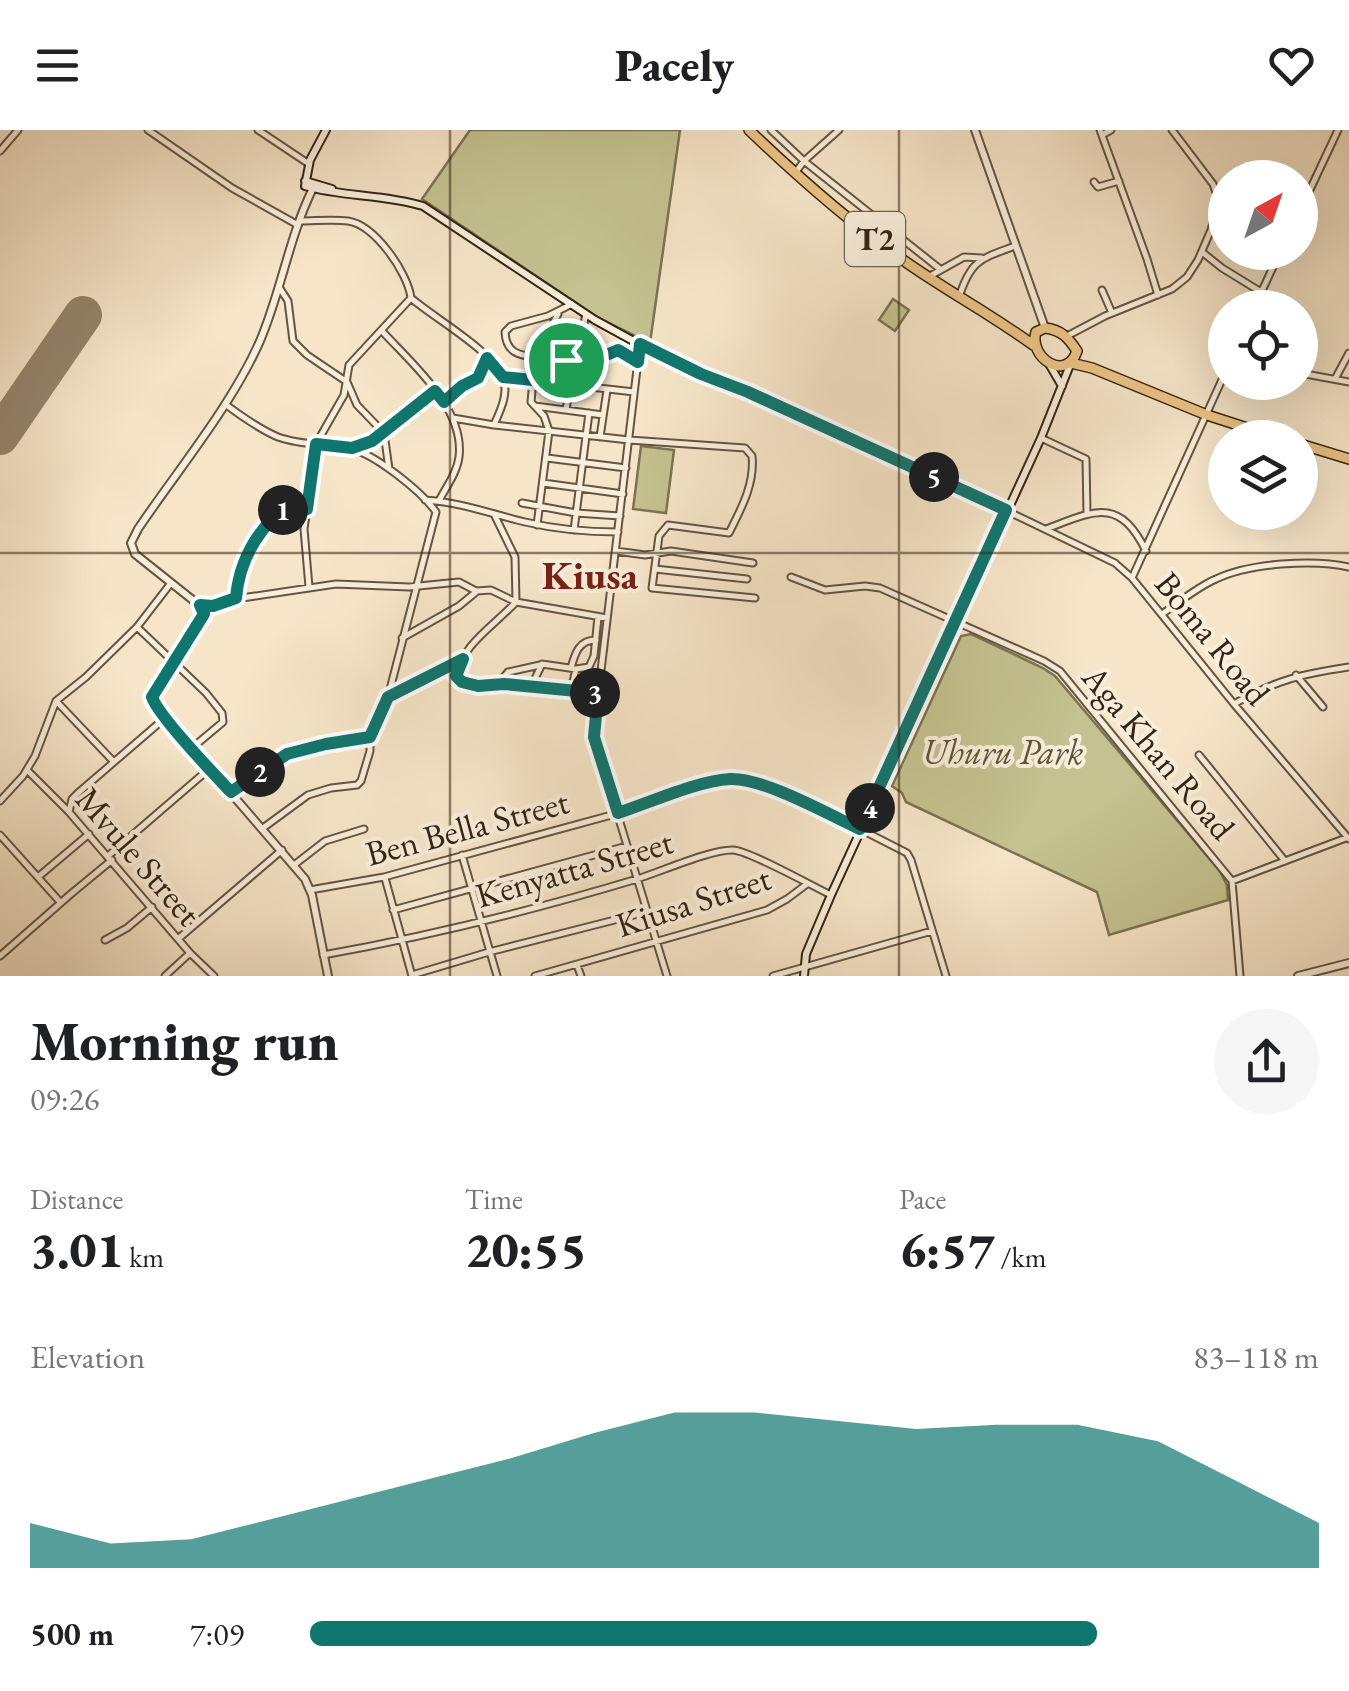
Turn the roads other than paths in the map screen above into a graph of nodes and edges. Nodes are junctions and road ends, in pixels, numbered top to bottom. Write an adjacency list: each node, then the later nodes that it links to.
1 (18, 130): 13 (street)
2 (148, 130): 21 (street)
3 (258, 130): 15 (street)
4 (326, 130): 15 (main road)
5 (749, 130): 17 (highway, T2)
6 (771, 130): 14 (street)
7 (840, 130): 14 (street)
8 (975, 130): 22 (main road)
9 (1112, 130): 12 (street)
10 (1172, 130): 23 (street)
11 (1338, 130): 16 (street)
12 (1101, 133): 19 (street)
13 (0, 151)
14 (804, 162): 17 (street); 25 (street)
15 (309, 167): 20 (main road)
16 (1318, 173)
17 (795, 174): 26 (highway, T2)
18 (1094, 182): 19 (street)
19 (1119, 182): 30 (street)
20 (309, 184): 21 (main road); 33 (main road)
21 (299, 223): 27 (main road); 32 (street)
22 (1015, 246): 24 (street); 38 (main road)
23 (1202, 252): 29 (street); 30 (street)
24 (982, 258): 25 (street); 31 (street)
25 (940, 269): 26 (street)
26 (928, 277): 31 (highway, T2)
27 (279, 287): 56 (street); 65 (main road)
28 (1102, 290): 35 (street)
29 (1258, 290)
30 (1158, 295): 35 (street)
31 (958, 297): 37 (highway, T2)
32 (411, 298): 39 (street); 45 (street)
33 (572, 304): 34 (street); 36 (main road)
34 (559, 310): 46 (street); 46 (street)
35 (1112, 313): 40 (street)
36 (586, 314): 41 (main road); 48 (street)
37 (1014, 330): 38 (highway, T2); 42 (highway, T2)
38 (1040, 330): 40 (highway, T2); 42 (highway)
39 (382, 331): 56 (street); 61 (street)
40 (1067, 336): 43 (highway)
41 (640, 344): 49 (street); 96 (main road)
42 (1033, 344): 47 (highway, T2)
43 (1076, 352): 50 (highway); 51 (highway)
44 (1349, 353): 54 (street)
45 (487, 358): 53 (street); 64 (street)
46 (544, 359): 48 (street); 55 (street)
47 (1048, 360): 50 (highway); 59 (main road)
48 (576, 362): 49 (street)
49 (638, 362): 62 (street)
50 (1070, 364): 51 (highway); 59 (main road)
51 (1092, 368): 69 (highway)
52 (1318, 376): 54 (street)
53 (503, 377): 55 (street); 73 (street)
54 (1335, 379): 57 (street)
55 (533, 380): 58 (street); 66 (street)
56 (347, 382): 75 (street); 80 (street)
57 (1349, 382)
58 (570, 385): 60 (street); 67 (street)
59 (1062, 387): 78 (main road)
60 (607, 389): 62 (street); 70 (street)
61 (435, 391): 64 (street); 75 (street)
62 (635, 392): 79 (street)
63 (1213, 400): 69 (street)
64 (444, 402): 71 (street)
65 (224, 403): 80 (street); 114 (main road)
66 (532, 406): 67 (street); 74 (street)
67 (566, 410): 68 (street)
68 (589, 413): 70 (street); 76 (street)
69 (1207, 415): 72 (highway); 106 (street)
70 (603, 416): 77 (street)
71 (454, 418): 73 (street); 92 (street)
72 (1222, 420)
73 (494, 425): 74 (street)
74 (548, 431): 76 (street); 83 (street)
75 (384, 433): 81 (street); 87 (street)
76 (586, 436): 77 (street); 85 (street)
77 (600, 437): 79 (street)
78 (1040, 438): 96 (main road); 99 (street)
79 (629, 440): 86 (street); 107 (street)
80 (316, 444): 81 (street); 95 (street)
81 (352, 448): 87 (street)
82 (1318, 450): 84 (highway)
83 (547, 458): 85 (street); 88 (street)
84 (1349, 459)
85 (582, 463): 86 (street); 89 (street)
86 (626, 468): 90 (street)
87 (388, 469): 91 (street)
88 (543, 484): 89 (street); 94 (street)
89 (578, 488): 90 (street); 97 (street)
90 (623, 494): 100 (street)
91 (426, 500): 92 (street); 115 (street)
92 (439, 501): 98 (street)
93 (522, 504): 94 (street)
94 (540, 507): 97 (street); 101 (street)
95 (307, 509): 116 (street); 119 (street)
96 (1006, 510): 102 (street, Boma Road); 127 (main road)
97 (576, 513): 100 (street); 103 (street)
98 (494, 514): 101 (street); 122 (street)
99 (1087, 514): 102 (street); 106 (street)
100 (620, 516): 104 (street)
101 (537, 525): 103 (street)
102 (1044, 529): 112 (street, Boma Road)
103 (574, 530): 104 (street)
104 (618, 532): 105 (street)
105 (616, 551): 107 (street); 126 (street)
106 (1146, 551): 112 (street)
107 (658, 553): 108 (street); 110 (street)
108 (753, 562)
109 (1349, 567): 124 (street)
110 (655, 569): 113 (street); 120 (street)
111 (791, 577): 127 (street, Aga Khan Road)
112 (1132, 578): 124 (street, Boma Road)
113 (747, 579)
114 (172, 583): 123 (main road); 128 (street)
115 (415, 586): 117 (street); 118 (street); 121 (street)
116 (308, 587): 117 (street); 119 (street)
117 (400, 587): 121 (street)
118 (477, 591): 122 (street); 129 (street)
119 (236, 598): 123 (street)
120 (755, 598)
121 (411, 600): 129 (street)
122 (516, 602): 125 (street); 131 (street)
123 (200, 605): 132 (main road)
124 (1162, 614): 143 (street, Boma Road)
125 (598, 617): 126 (street); 130 (street)
126 (606, 618): 140 (street)
127 (955, 622): 158 (main road); 171 (street, Aga Khan Road)
128 (137, 627): 132 (street); 142 (street)
129 (402, 638): 141 (street)
130 (597, 640): 135 (street); 135 (street)
131 (463, 659): 137 (street); 141 (street)
132 (173, 662): 145 (main road); 147 (street)
133 (540, 665): 135 (street); 137 (street); 138 (street)
134 (1349, 667): 136 (street)
135 (574, 668): 139 (street)
136 (1296, 675): 143 (street); 144 (street)
137 (497, 685): 138 (street)
138 (531, 687): 139 (street)
139 (571, 690): 140 (street)
140 (598, 693): 155 (street)
141 (388, 697): 146 (street)
142 (56, 701): 149 (street); 151 (street)
143 (1234, 704): 161 (street, Boma Road)
144 (1323, 706)
145 (165, 718): 147 (main road); 149 (street)
146 (370, 737): 152 (street); 156 (street)
147 (192, 748): 150 (main road)
148 (1198, 755): 166 (street)
149 (113, 762): 154 (street)
150 (209, 768): 152 (main road); 165 (street)
151 (27, 770): 153 (street); 154 (street, Mvule Street)
152 (231, 792): 156 (main road)
153 (0, 801)
154 (68, 812): 159 (street, Mvule Street)
155 (618, 813): 158 (street, Ben Bella Street); 162 (street); 164 (street, Ben Bella Street)
156 (263, 828): 163 (main road)
157 (364, 829): 167 (street)
158 (860, 829): 175 (main road); 181 (street, Ben Bella Street)
159 (88, 834): 165 (street, Mvule Street); 168 (street)
160 (0, 835): 168 (street)
161 (1348, 838): 166 (street)
162 (628, 845): 170 (street); 173 (street)
163 (282, 850): 167 (main road); 182 (street)
164 (462, 854): 169 (street, Ben Bella Street); 173 (street)
165 (110, 858): 176 (street); 177 (street, Mvule Street)
166 (1286, 861): 171 (street)
167 (294, 865): 174 (main road)
168 (38, 877): 176 (street)
169 (384, 877): 174 (street, Ben Bella Street); 178 (street)
170 (638, 879): 172 (street, Kenyatta Street); 179 (street); 180 (street, Kenyatta Street)
171 (1232, 881): 204 (street, Aga Khan Road)
172 (807, 884): 175 (street, Kenyatta Street); 185 (street, Kiusa Street)
173 (471, 888): 178 (street); 180 (street)
174 (311, 892): 188 (main road)
175 (831, 895): 192 (main road)
176 (61, 903): 189 (street)
177 (152, 907): 182 (street, Mvule Street); 183 (street)
178 (394, 910): 184 (street)
179 (646, 912): 185 (street); 186 (street)
180 (481, 920): 184 (street, Kenyatta Street); 186 (street)
181 (932, 931): 192 (street); 203 (street, Ben Bella Street)
182 (178, 939): 187 (street, Mvule Street)
183 (106, 940)
184 (401, 941): 188 (street, Kenyatta Street); 196 (street)
185 (657, 942): 191 (street, Kiusa Street); 200 (street)
186 (489, 952): 196 (street); 197 (street)
187 (190, 953): 193 (street); 194 (street, Mvule Street)
188 (322, 955): 195 (main road)
189 (0, 956)
190 (1349, 963): 205 (main road)
191 (578, 964): 198 (street, Kiusa Street); 199 (street)
192 (804, 966): 201 (street); 202 (main road)
193 (165, 976)
194 (214, 976)
195 (328, 976)
196 (412, 976)
197 (497, 976)
198 (538, 976)
199 (581, 976)
200 (668, 976)
201 (773, 976)
202 (804, 976)
203 (946, 976)
204 (1240, 976)
205 (1298, 976)

